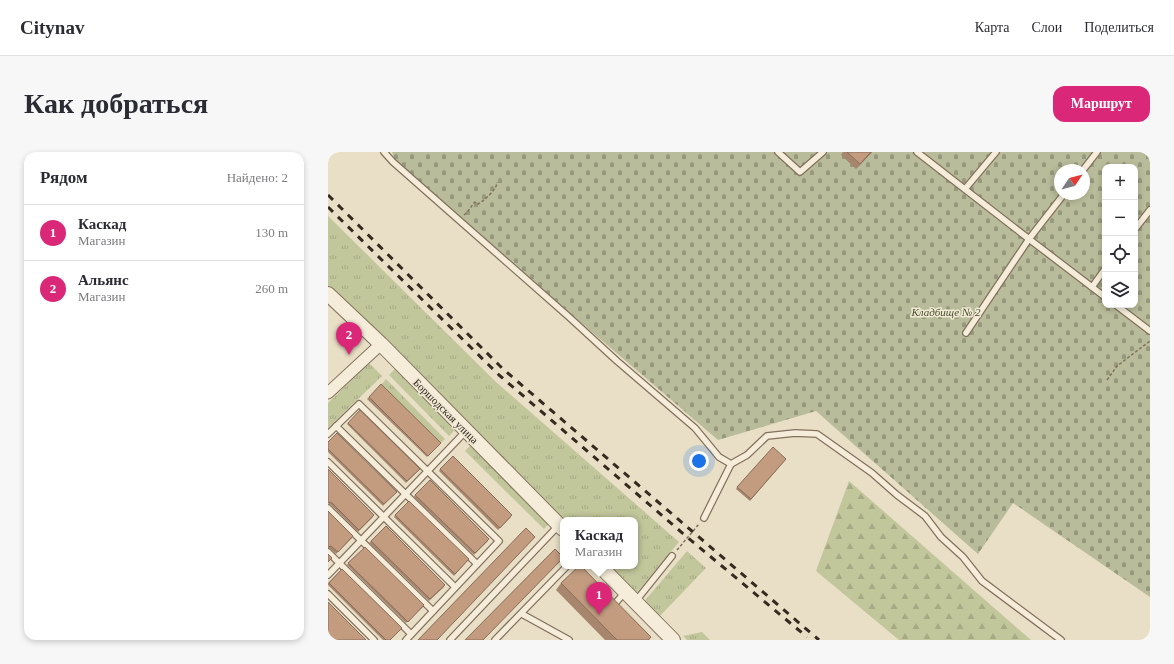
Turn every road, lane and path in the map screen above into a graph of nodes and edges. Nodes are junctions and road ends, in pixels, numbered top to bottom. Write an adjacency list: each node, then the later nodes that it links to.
1 (384, 152): 12 (lane)
2 (778, 152): 3 (lane)
3 (823, 152)
4 (917, 152): 9 (lane)
5 (996, 152): 9 (lane)
6 (1097, 152): 7 (lane)
7 (1088, 164)
8 (497, 182): 12 (path)
9 (965, 189): 14 (lane)
10 (1059, 200): 14 (lane)
11 (1150, 210): 13 (lane)
12 (461, 222): 30 (lane)
13 (1138, 226)
14 (1029, 239): 16 (lane); 21 (lane)
15 (1103, 272): 16 (lane)
16 (1092, 287): 18 (lane)
17 (328, 294): 23 (street, Боршодская улица)
18 (1102, 295)
19 (1120, 308): 20 (lane)
20 (1150, 331)
21 (966, 334)
22 (1150, 341): 24 (path)
23 (381, 344): 25 (street); 27 (street, Боршодская улица)
24 (1107, 380)
25 (328, 393)
26 (336, 426): 28 (lane); 31 (lane); 32 (lane)
27 (466, 431): 31 (lane); 36 (street, Боршодская улица)
28 (328, 434)
29 (328, 462): 34 (lane)
30 (731, 464): 35 (lane); 60 (lane)
31 (428, 471): 32 (lane); 42 (lane)
32 (405, 494): 34 (lane); 42 (lane)
33 (328, 508): 38 (lane)
34 (384, 517): 38 (lane); 46 (lane)
35 (704, 518): 40 (path)
36 (560, 526)
37 (560, 528): 56 (lane)
38 (361, 540): 41 (lane); 51 (lane)
39 (328, 552): 41 (lane)
40 (672, 556): 50 (lane)
41 (339, 563): 45 (lane); 53 (lane)
42 (477, 564): 46 (lane)
43 (564, 569): 52 (lane)
44 (603, 569): 47 (street)
45 (328, 575)
46 (455, 587): 51 (lane)
47 (625, 592): 49 (lane); 50 (street)
48 (328, 594): 54 (lane)
49 (608, 601)
50 (635, 602): 59 (street)
51 (433, 611): 53 (lane)
52 (522, 614): 57 (lane); 58 (lane)
53 (411, 634): 55 (lane)
54 (374, 640)
55 (406, 640)
56 (450, 640)
57 (495, 640)
58 (569, 640)
59 (673, 640)
60 (1061, 640)

